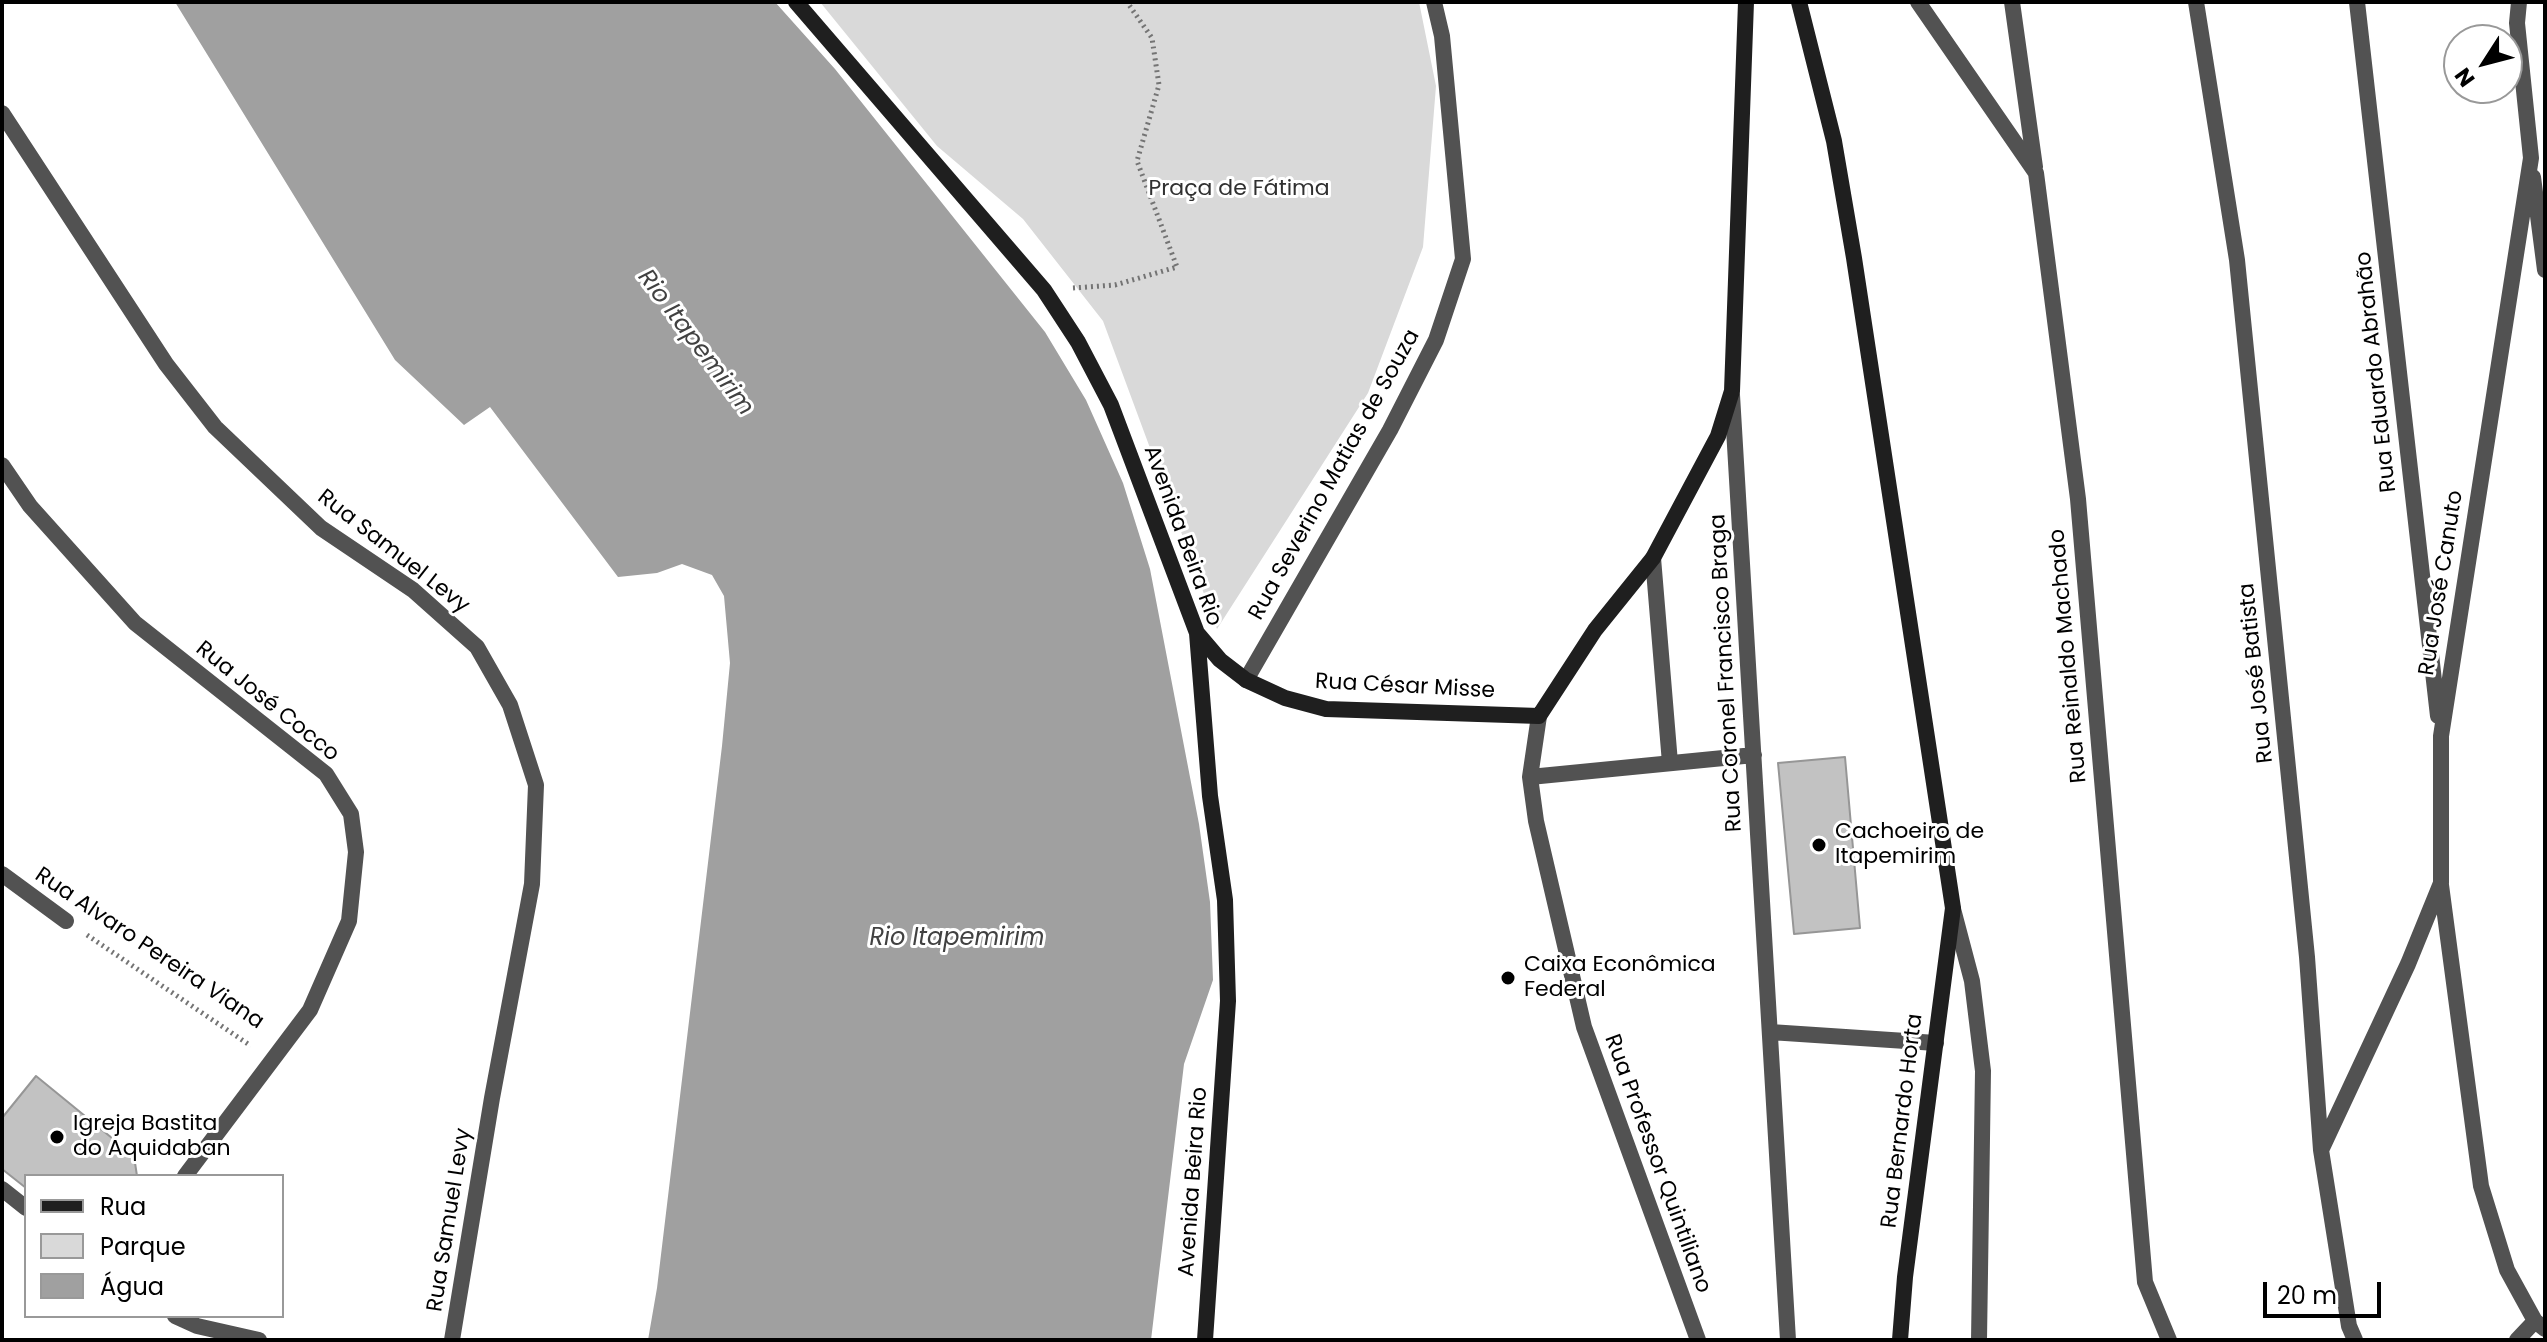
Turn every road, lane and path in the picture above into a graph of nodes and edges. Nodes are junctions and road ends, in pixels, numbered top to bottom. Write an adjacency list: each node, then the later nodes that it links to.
1 (796, 2): 15 (main road, Avenida Beira Rio)
2 (1127, 2): 15 (path)
3 (1434, 2): 20 (street, Rua Severino Matias de Souza)
4 (1746, 2): 16 (main road, Rua Coronel Francisco Braga)
5 (1799, 2): 28 (main road, Rua Bernardo Horta)
6 (1918, 2): 13 (street, Rua Reinaldo Machado)
7 (2012, 2): 13 (street)
8 (2196, 2): 33 (street, Rua José Batista)
9 (2357, 2): 22 (street, Rua Eduardo Abrahão)
10 (2519, 2): 12 (street, Rua José Canuto)
11 (2, 113): 40 (street, Rua Samuel Levy)
12 (2531, 158): 14 (street); 22 (street, Rua José Canuto)
13 (2036, 173): 46 (street, Rua Reinaldo Machado)
14 (2545, 270)
15 (1044, 290): 19 (main road, Avenida Beira Rio)
16 (1732, 391): 18 (main road, Rua Professor Quintiliano); 23 (street, Rua Coronel Francisco Braga)
17 (2, 465): 32 (street, Rua José Cocco)
18 (1653, 558): 21 (main road, Rua Professor Quintiliano); 24 (street)
19 (1197, 633): 20 (main road, Rua César Misse); 41 (main road, Avenida Beira Rio)
20 (1246, 680): 21 (main road, Rua César Misse)
21 (1539, 716): 25 (street, Rua Professor Quintiliano)
22 (2441, 736): 27 (street, Rua José Canuto)
23 (1754, 755): 24 (street); 30 (street, Rua Coronel Francisco Braga)
24 (1670, 763): 25 (street)
25 (1530, 777): 42 (street, Rua Professor Quintiliano)
26 (2, 874): 29 (street, Rua Alvaro Pereira Viana)
27 (2441, 883): 33 (street, Rua José Canuto); 38 (street)
28 (1953, 908): 31 (main road, Rua Bernardo Horta); 45 (street)
29 (66, 921): 32 (path, Rua Alvaro Pereira Viana)
30 (1770, 1032): 31 (street); 43 (street, Rua Coronel Francisco Braga)
31 (1936, 1043): 44 (main road, Rua Bernardo Horta)
32 (272, 1059): 34 (street, Rua José Cocco)
33 (2321, 1150): 47 (street, Rua José Batista)
34 (186, 1174)
35 (2, 1189): 36 (street)
36 (24, 1206)
37 (179, 1318): 39 (street)
38 (2540, 1325): 48 (street)
39 (259, 1340)
40 (452, 1340)
41 (1205, 1340)
42 (1698, 1340)
43 (1788, 1340)
44 (1900, 1340)
45 (1979, 1340)
46 (2169, 1340)
47 (2355, 1340)
48 (2517, 1340)

